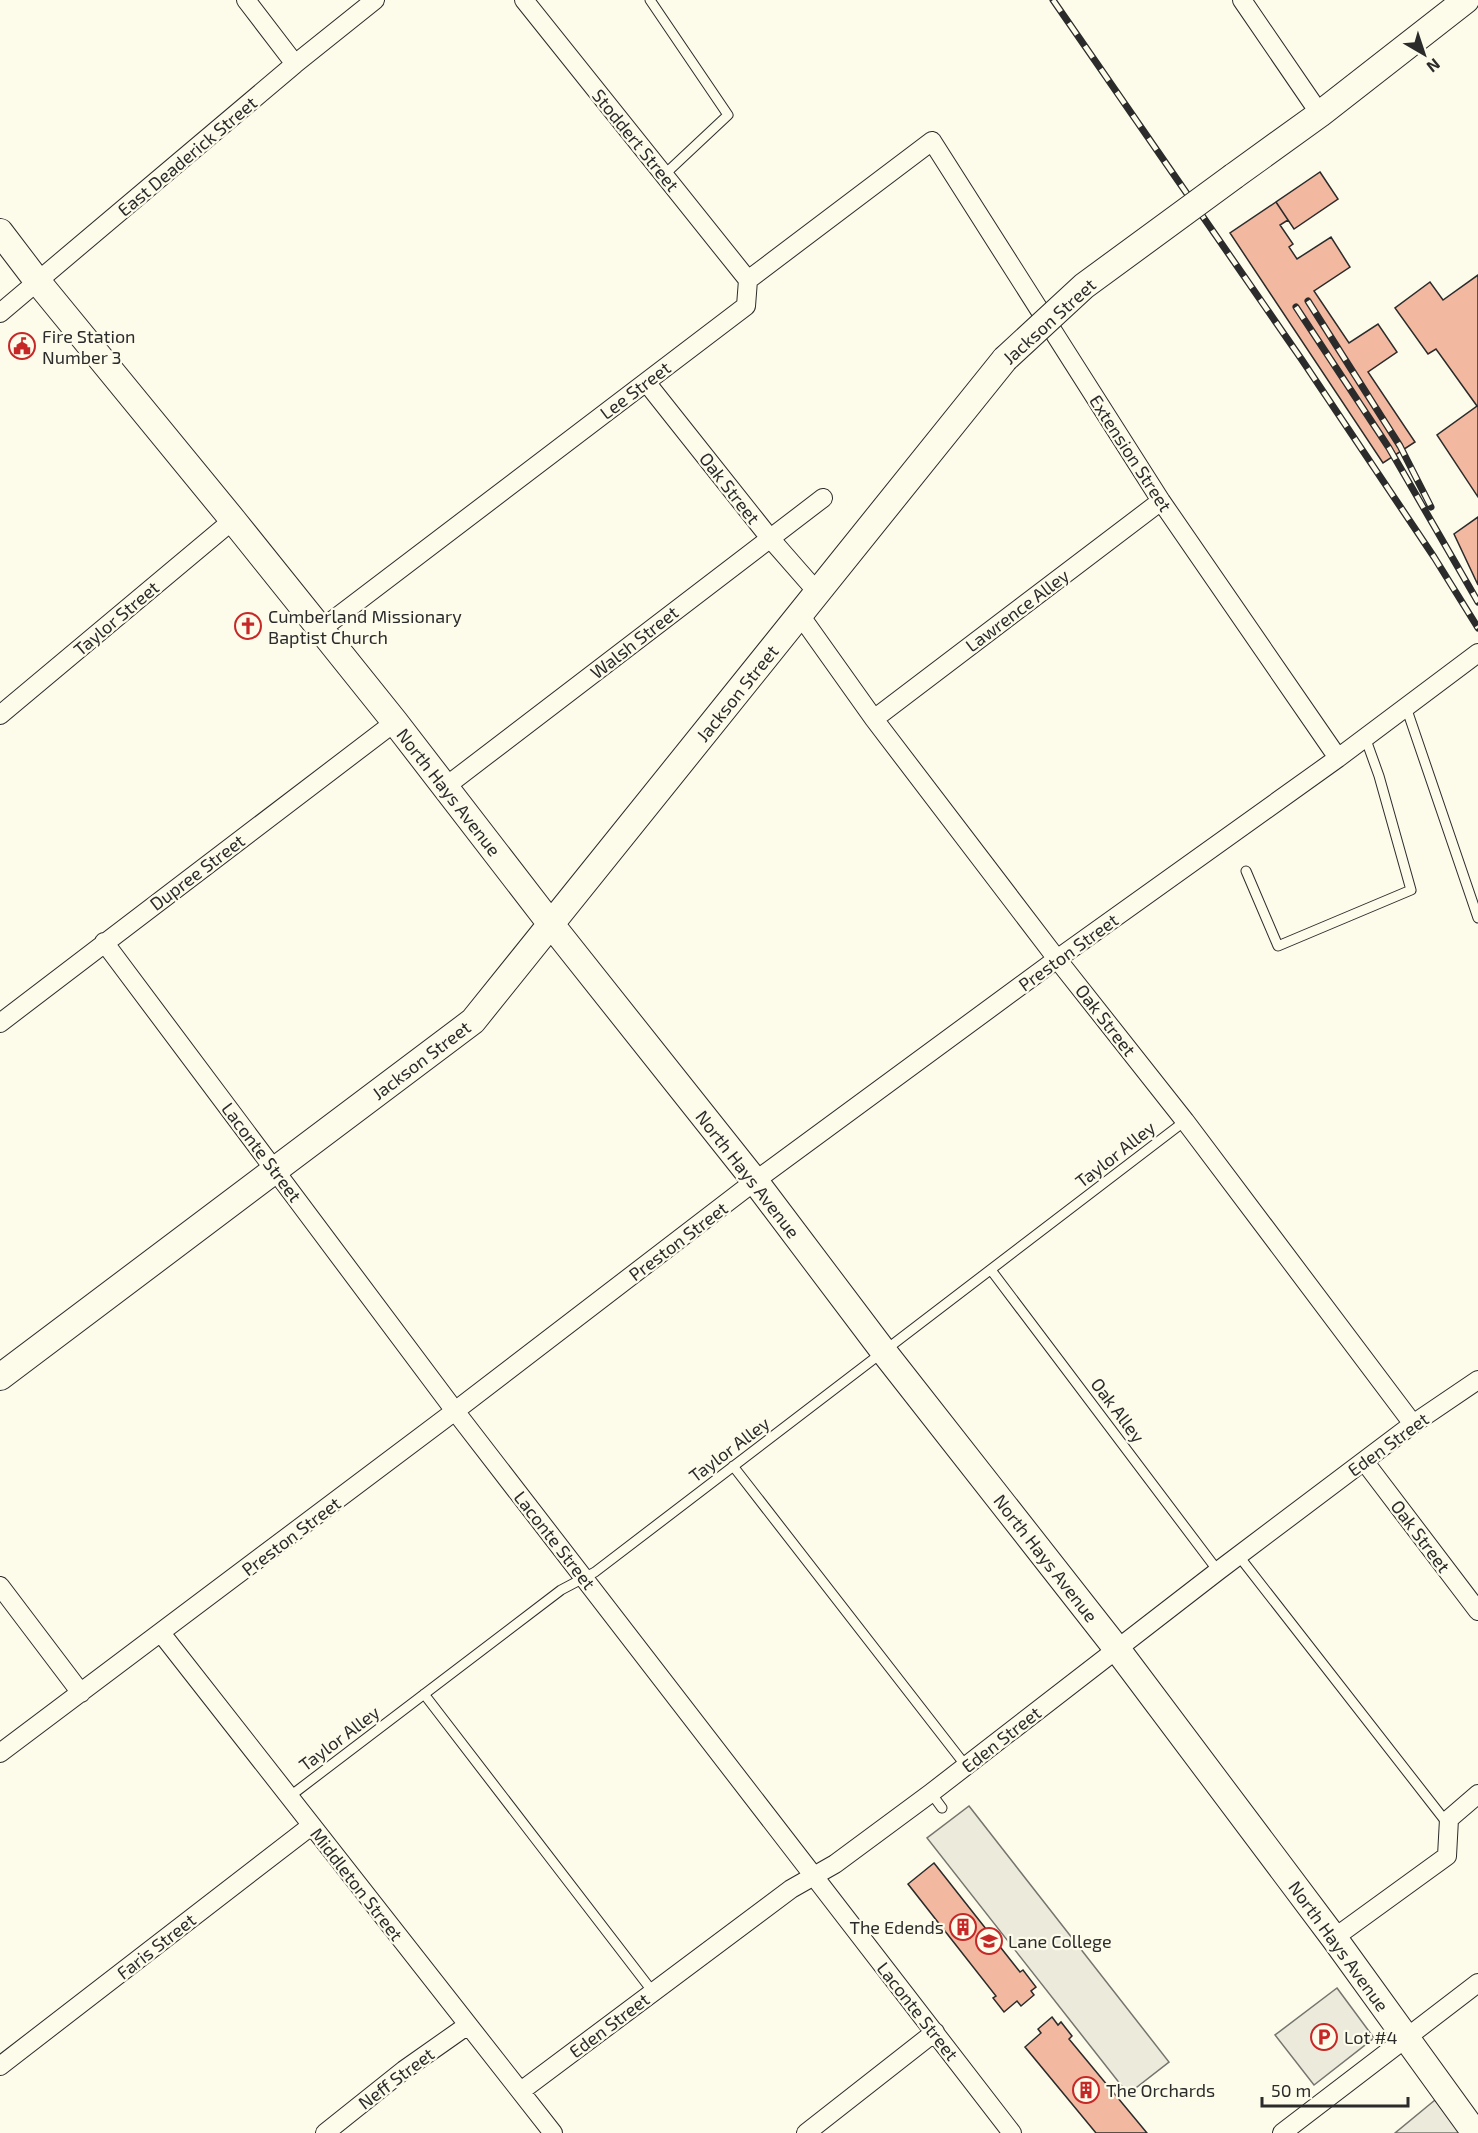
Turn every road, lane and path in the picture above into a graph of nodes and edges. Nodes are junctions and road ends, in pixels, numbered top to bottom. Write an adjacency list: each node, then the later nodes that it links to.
1 (246, 0): 7 (street)
2 (375, 0): 7 (street, East Deaderick Street)
3 (524, 0): 9 (street, Stoddert Street)
4 (650, 0): 9 (lane)
5 (1242, 0): 8 (street)
6 (1466, 0): 8 (street, Jackson Street)
7 (295, 64): 12 (street, East Deaderick Street)
8 (1320, 114): 19 (street, Jackson Street, bridge)
9 (664, 175): 11 (street, Stoddert Street)
10 (0, 232): 12 (street, North Hays Avenue)
11 (748, 280): 14 (street, Lee Street); 16 (street, Extension Street)
12 (38, 282): 13 (street, East Deaderick Street); 17 (street, North Hays Avenue)
13 (0, 313)
14 (646, 382): 18 (street, Oak Street); 21 (street, Lee Street)
15 (823, 498): 18 (street, Walsh Street)
16 (1161, 501): 25 (street, Lawrence Alley); 28 (street, Extension Street)
17 (232, 520): 21 (street, North Hays Avenue); 24 (street, Taylor Street)
18 (769, 537): 19 (street, Oak Street); 29 (street, Walsh Street)
19 (818, 593): 20 (street, Jackson Street)
20 (800, 615): 25 (street, Oak Street); 32 (street, Jackson Street)
21 (320, 630): 26 (street, North Hays Avenue)
22 (1478, 653): 23 (street, Preston Street)
23 (1406, 707): 27 (street, Preston Street); 31 (lane)
24 (0, 716)
25 (874, 719): 34 (street, Oak Street)
26 (395, 722): 29 (street, North Hays Avenue); 33 (street, Dupree Street)
27 (1365, 737): 28 (street, Preston Street); 30 (lane)
28 (1338, 758): 34 (street, Preston Street)
29 (445, 787): 32 (street, North Hays Avenue)
30 (1246, 871)
31 (1478, 918)
32 (550, 923): 37 (street, Jackson Street); 38 (street, North Hays Avenue)
33 (104, 942): 35 (street, Dupree Street); 37 (street, Laconte Street)
34 (1057, 959): 36 (street, Oak Street); 38 (street, Preston Street)
35 (0, 1023)
36 (1185, 1120): 39 (lane, Taylor Alley); 44 (street, Oak Street)
37 (275, 1170): 41 (street, Jackson Street); 43 (street, Laconte Street)
38 (755, 1181): 40 (street, North Hays Avenue); 43 (street, Preston Street)
39 (991, 1270): 40 (lane, Taylor Alley); 48 (lane, Oak Alley)
40 (884, 1352): 46 (lane, Taylor Alley); 53 (street, North Hays Avenue)
41 (0, 1377)
42 (1478, 1380): 44 (street, Eden Street)
43 (455, 1411): 49 (street, Laconte Street); 52 (street, Preston Street)
44 (1413, 1424): 45 (street, Eden Street)
45 (1364, 1461): 47 (street, Eden Street); 51 (street, Oak Street)
46 (733, 1466): 49 (lane, Taylor Alley); 57 (lane)
47 (1238, 1556): 48 (street, Eden Street); 60 (lane)
48 (1218, 1571): 53 (street, Eden Street)
49 (584, 1578): 55 (lane, Taylor Alley); 62 (street, Laconte Street)
50 (0, 1586): 54 (street)
51 (1478, 1611)
52 (161, 1633): 54 (street, Preston Street); 59 (street, Middleton Street)
53 (1117, 1649): 57 (street, Eden Street); 63 (street, North Hays Avenue)
54 (81, 1693): 56 (street, Preston Street)
55 (424, 1694): 59 (lane, Taylor Alley); 65 (lane)
56 (0, 1753)
57 (966, 1766): 62 (street, Eden Street)
58 (1478, 1794): 60 (street)
59 (289, 1797): 61 (street, Middleton Street)
60 (1448, 1824): 63 (street)
61 (311, 1826): 66 (street, Middleton Street); 69 (street, Faris Street)
62 (813, 1876): 65 (street, Eden Street); 67 (street, Laconte Street)
63 (1334, 1938): 68 (street, North Hays Avenue)
64 (1478, 1983): 68 (street)
65 (653, 1992): 70 (street, Eden Street)
66 (468, 2025): 70 (street, Middleton Street); 71 (street, Neff Street)
67 (935, 2032): 73 (street); 74 (street, Laconte Street)
68 (1406, 2037): 75 (street); 76 (street, North Hays Avenue)
69 (0, 2066)
70 (521, 2091): 72 (street, Middleton Street)
71 (326, 2133)
72 (553, 2133)
73 (806, 2133)
74 (1012, 2133)
75 (1282, 2133)
76 (1475, 2133)

